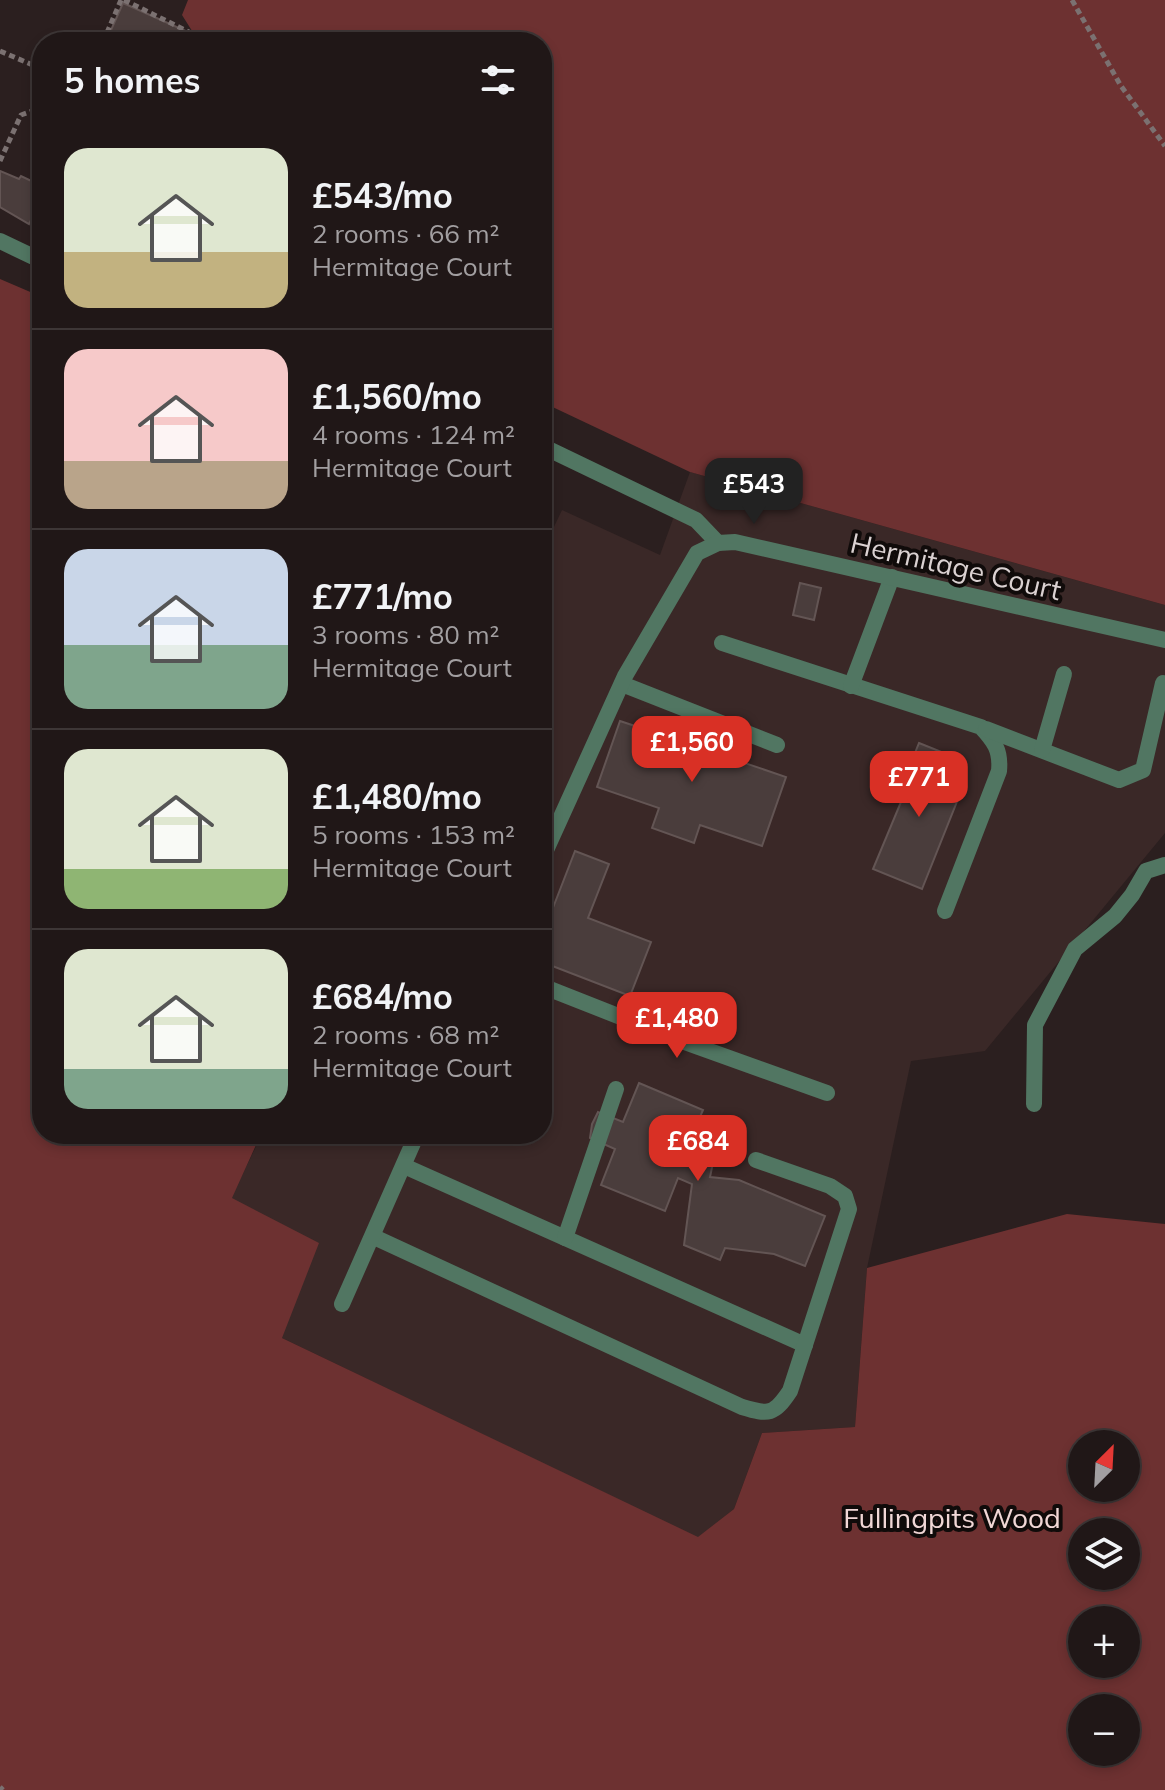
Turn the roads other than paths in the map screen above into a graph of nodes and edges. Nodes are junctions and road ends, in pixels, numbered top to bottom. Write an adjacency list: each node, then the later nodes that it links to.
1 (0, 241): 2 (street)
2 (32, 256)
3 (552, 451): 4 (street)
4 (718, 543): 5 (street, Hermitage Court); 10 (street)
5 (892, 577): 6 (street, Hermitage Court); 11 (street)
6 (1165, 640)
7 (722, 643): 11 (street)
8 (1064, 674): 14 (street)
9 (1163, 683): 14 (street)
10 (622, 684): 13 (street); 15 (street)
11 (851, 686): 12 (street)
12 (981, 727): 14 (street); 17 (street)
13 (777, 745)
14 (1042, 750)
15 (552, 837)
16 (1165, 865): 21 (street)
17 (945, 911)
18 (552, 990): 20 (street)
19 (616, 1089): 26 (street)
20 (827, 1093)
21 (1034, 1104)
22 (413, 1144): 24 (street)
23 (756, 1160): 28 (street)
24 (404, 1166): 25 (street); 26 (street)
25 (374, 1237): 27 (street); 28 (street)
26 (565, 1238): 28 (street)
27 (342, 1304)
28 (805, 1345)

